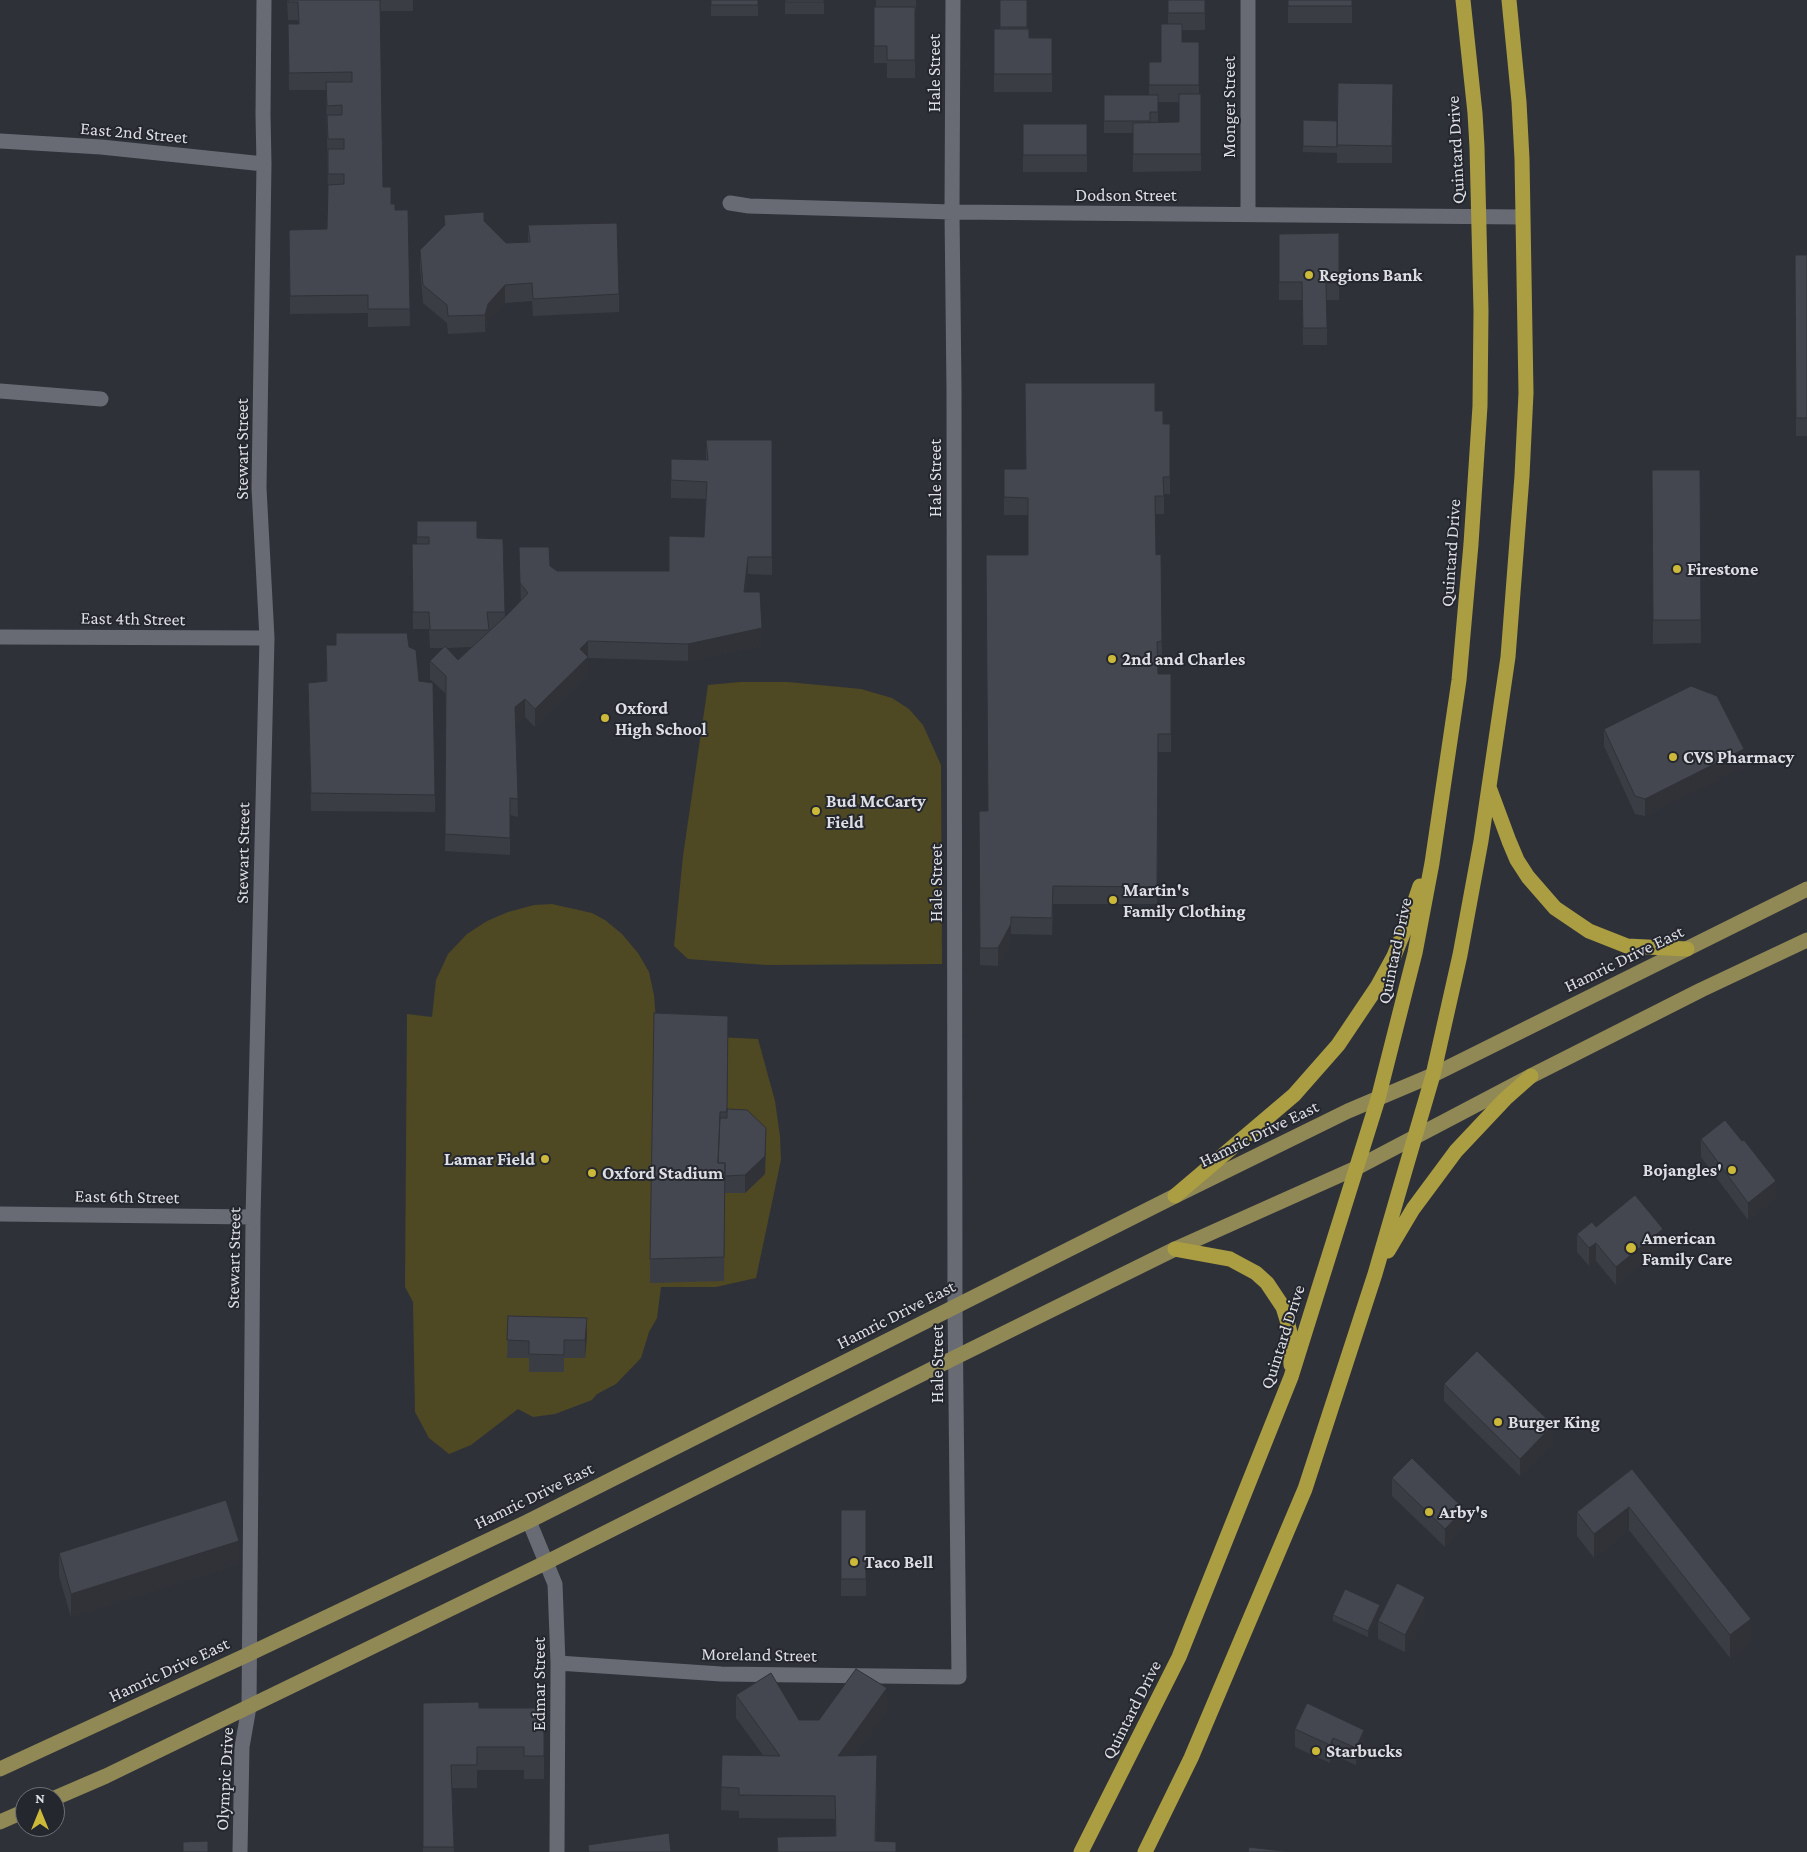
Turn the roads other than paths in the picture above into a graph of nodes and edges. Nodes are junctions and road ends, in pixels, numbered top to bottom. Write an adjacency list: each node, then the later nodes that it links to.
1 (264, 0): 7 (street, Stewart Street)
2 (953, 0): 9 (street, Hale Street)
3 (1248, 0): 10 (street, Monger Street)
4 (1463, 0): 11 (highway, Quintard Drive)
5 (1509, 0): 12 (highway)
6 (0, 141): 7 (street, East 2nd Street)
7 (264, 164): 16 (street, Stewart Street)
8 (730, 203): 9 (street, Dodson Street)
9 (952, 212): 10 (street, Dodson Street); 32 (street, Hale Street)
10 (1248, 214): 11 (street, Dodson Street)
11 (1478, 216): 12 (street, Dodson Street); 18 (highway, Quintard Drive)
12 (1522, 217): 17 (highway)
13 (0, 391): 14 (street)
14 (101, 399)
15 (0, 637): 16 (street, East 4th Street)
16 (266, 638): 29 (street, Stewart Street)
17 (1489, 786): 21 (highway); 22 (highway)
18 (1439, 822): 24 (highway, Quintard Drive); 27 (highway)
19 (1807, 889): 21 (main road, Hamric Drive East)
20 (1807, 940): 23 (main road)
21 (1687, 949): 22 (main road, Hamric Drive East)
22 (1433, 1075): 24 (main road, Hamric Drive East); 25 (highway)
23 (1531, 1076): 25 (main road); 31 (highway)
24 (1378, 1099): 26 (highway, Quintard Drive); 27 (main road, Hamric Drive East)
25 (1415, 1136): 26 (main road); 31 (highway)
26 (1356, 1168): 30 (main road); 34 (highway, Quintard Drive)
27 (1176, 1196): 32 (main road, Hamric Drive East)
28 (0, 1214): 29 (street, East 6th Street)
29 (253, 1217): 37 (street, Stewart Street)
30 (1175, 1249): 33 (main road); 34 (highway)
31 (1375, 1274): 48 (highway)
32 (955, 1306): 33 (street, Hale Street); 35 (main road, Hamric Drive East)
33 (956, 1357): 36 (main road); 39 (street, Hale Street)
34 (1291, 1378): 47 (highway, Quintard Drive)
35 (529, 1521): 36 (street, Edmar Street); 37 (main road, Hamric Drive East)
36 (547, 1562): 38 (street, Edmar Street); 40 (main road)
37 (249, 1654): 40 (street, Stewart Street); 41 (main road, Hamric Drive East)
38 (558, 1663): 39 (street, Moreland Street); 46 (street, Edmar Street)
39 (959, 1677)
40 (249, 1707): 42 (main road); 45 (street, Olympic Drive)
41 (0, 1770)
42 (65, 1794)
43 (15, 1815): 44 (main road)
44 (0, 1822)
45 (240, 1852)
46 (557, 1852)
47 (1081, 1852)
48 (1145, 1852)

